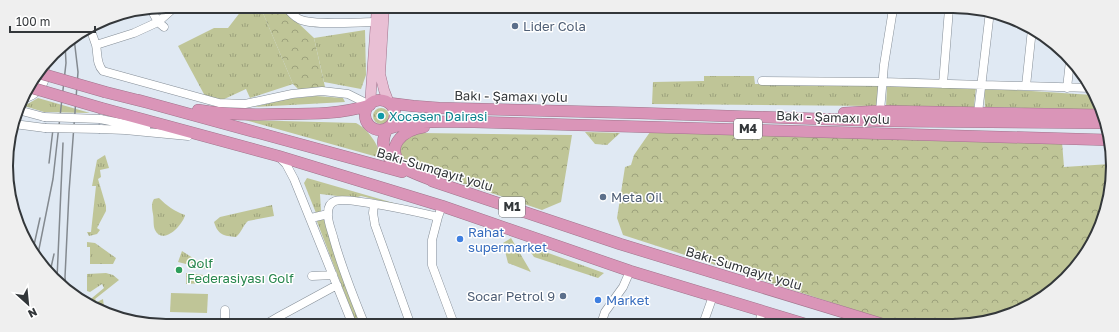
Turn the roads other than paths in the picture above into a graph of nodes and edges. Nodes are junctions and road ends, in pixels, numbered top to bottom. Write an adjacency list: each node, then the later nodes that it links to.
1 (153, 13): 9 (street)
2 (169, 13): 9 (street)
3 (292, 13): 10 (street)
4 (377, 13): 10 (main road)
5 (384, 13): 28 (main road)
6 (892, 13): 19 (street)
7 (949, 13): 20 (street)
8 (989, 17): 21 (street)
9 (158, 22): 11 (street); 14 (street)
10 (376, 22): 29 (main road)
11 (164, 27)
12 (91, 32): 14 (street)
13 (1031, 34): 22 (street)
14 (96, 45): 29 (street)
15 (1069, 67): 23 (street)
16 (45, 73): 26 (street)
17 (44, 74): 27 (highway, bridge)
18 (762, 81): 19 (street)
19 (882, 82): 20 (street); 35 (street)
20 (943, 84): 21 (street)
21 (981, 84): 22 (street); 32 (street)
22 (1026, 86): 23 (street)
23 (1067, 88): 24 (street)
24 (1085, 88)
25 (33, 89): 31 (highway, bridge)
26 (30, 96)
27 (138, 100): 29 (highway); 47 (highway, Bakı-Sumqayıt yolu / M1)
28 (389, 103): 29 (highway); 35 (highway, Bakı - Şamaxı yolu / M4); 40 (highway)
29 (370, 105): 40 (highway)
30 (23, 112): 31 (street, bridge)
31 (101, 113): 42 (street); 44 (highway)
32 (978, 113): 34 (highway, Bakı - Şamaxı yolu / M4); 35 (highway, Bakı - Şamaxı yolu / M4)
33 (22, 114): 39 (street)
34 (1097, 115)
35 (881, 116): 37 (highway, Bakı - Şamaxı yolu / M4); 41 (highway)
36 (474, 122): 40 (highway, Bakı - Şamaxı yolu / M4); 43 (highway, Bakı - Şamaxı yolu / M4); 46 (highway)
37 (1100, 123)
38 (18, 125): 39 (street)
39 (41, 128): 42 (street, bridge)
40 (387, 129): 46 (highway)
41 (1102, 130)
42 (174, 134): 44 (street)
43 (1104, 140)
44 (236, 145): 45 (highway, M1)
45 (278, 156): 49 (highway, M1); 52 (street)
46 (407, 169): 47 (highway)
47 (439, 183): 70 (highway, Bakı-Sumqayıt yolu / M1)
48 (374, 204): 50 (street); 51 (street); 64 (street)
49 (442, 206): 51 (street); 53 (highway, M1)
50 (328, 214): 52 (street); 63 (street)
51 (438, 217): 65 (street)
52 (311, 218): 54 (street)
53 (630, 271): 57 (highway, M1); 66 (street)
54 (333, 275): 55 (street); 56 (street)
55 (312, 276)
56 (337, 285): 61 (street); 62 (street)
57 (713, 296): 59 (highway, M1); 67 (street)
58 (224, 310): 60 (street)
59 (762, 311): 68 (street); 69 (highway, M1)
60 (225, 319)
61 (284, 319)
62 (350, 319)
63 (362, 319)
64 (408, 319)
65 (452, 319)
66 (603, 319)
67 (705, 319)
68 (760, 319)
69 (788, 319)
70 (866, 319)

